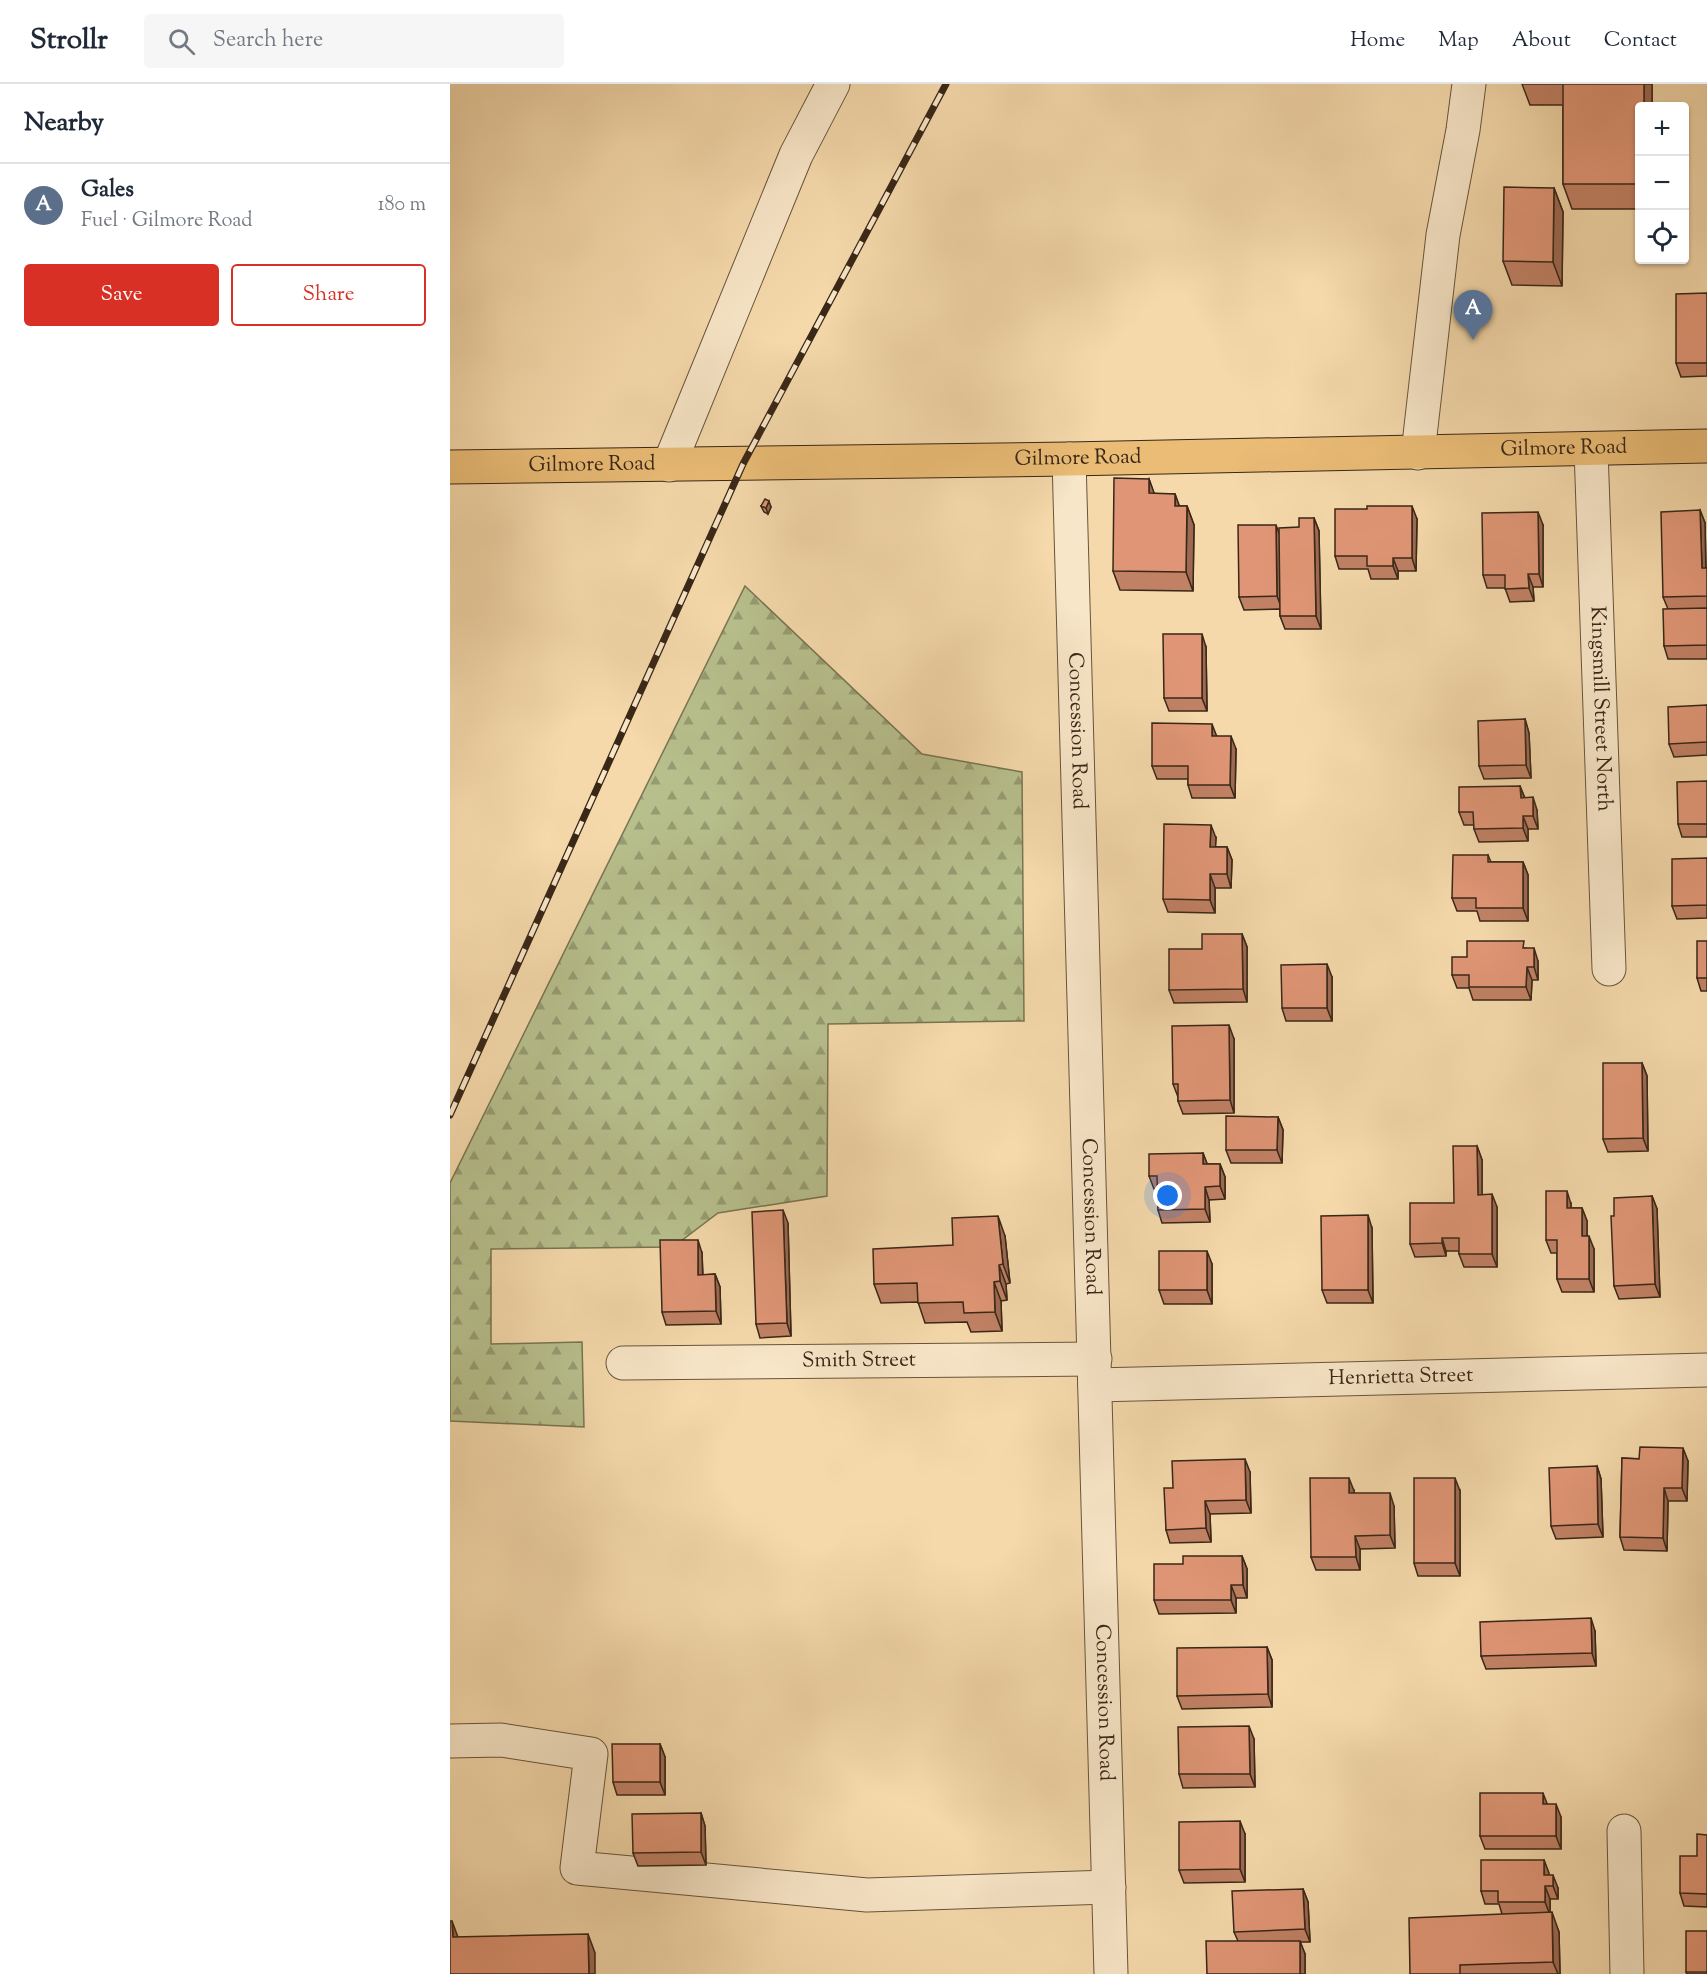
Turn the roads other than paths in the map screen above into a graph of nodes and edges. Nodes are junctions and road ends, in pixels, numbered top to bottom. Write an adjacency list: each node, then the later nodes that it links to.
1 (832, 84): 7 (street)
2 (1469, 84): 5 (street)
3 (1707, 446): 4 (main road, Gilmore Road)
4 (1591, 448): 5 (main road, Gilmore Road); 9 (street, Kingsmill Street North)
5 (1418, 453): 6 (main road, Gilmore Road)
6 (1069, 459): 7 (main road, Gilmore Road); 12 (street, Concession Road)
7 (669, 465): 8 (main road, Gilmore Road)
8 (450, 467)
9 (1609, 969)
10 (623, 1364): 12 (street, Smith Street)
11 (1707, 1370): 12 (street, Henrietta Street)
12 (1095, 1372): 15 (street, Concession Road)
13 (450, 1741): 15 (street)
14 (1624, 1831): 17 (street)
15 (1109, 1887): 16 (street, Concession Road)
16 (1111, 1974)
17 (1627, 1974)

